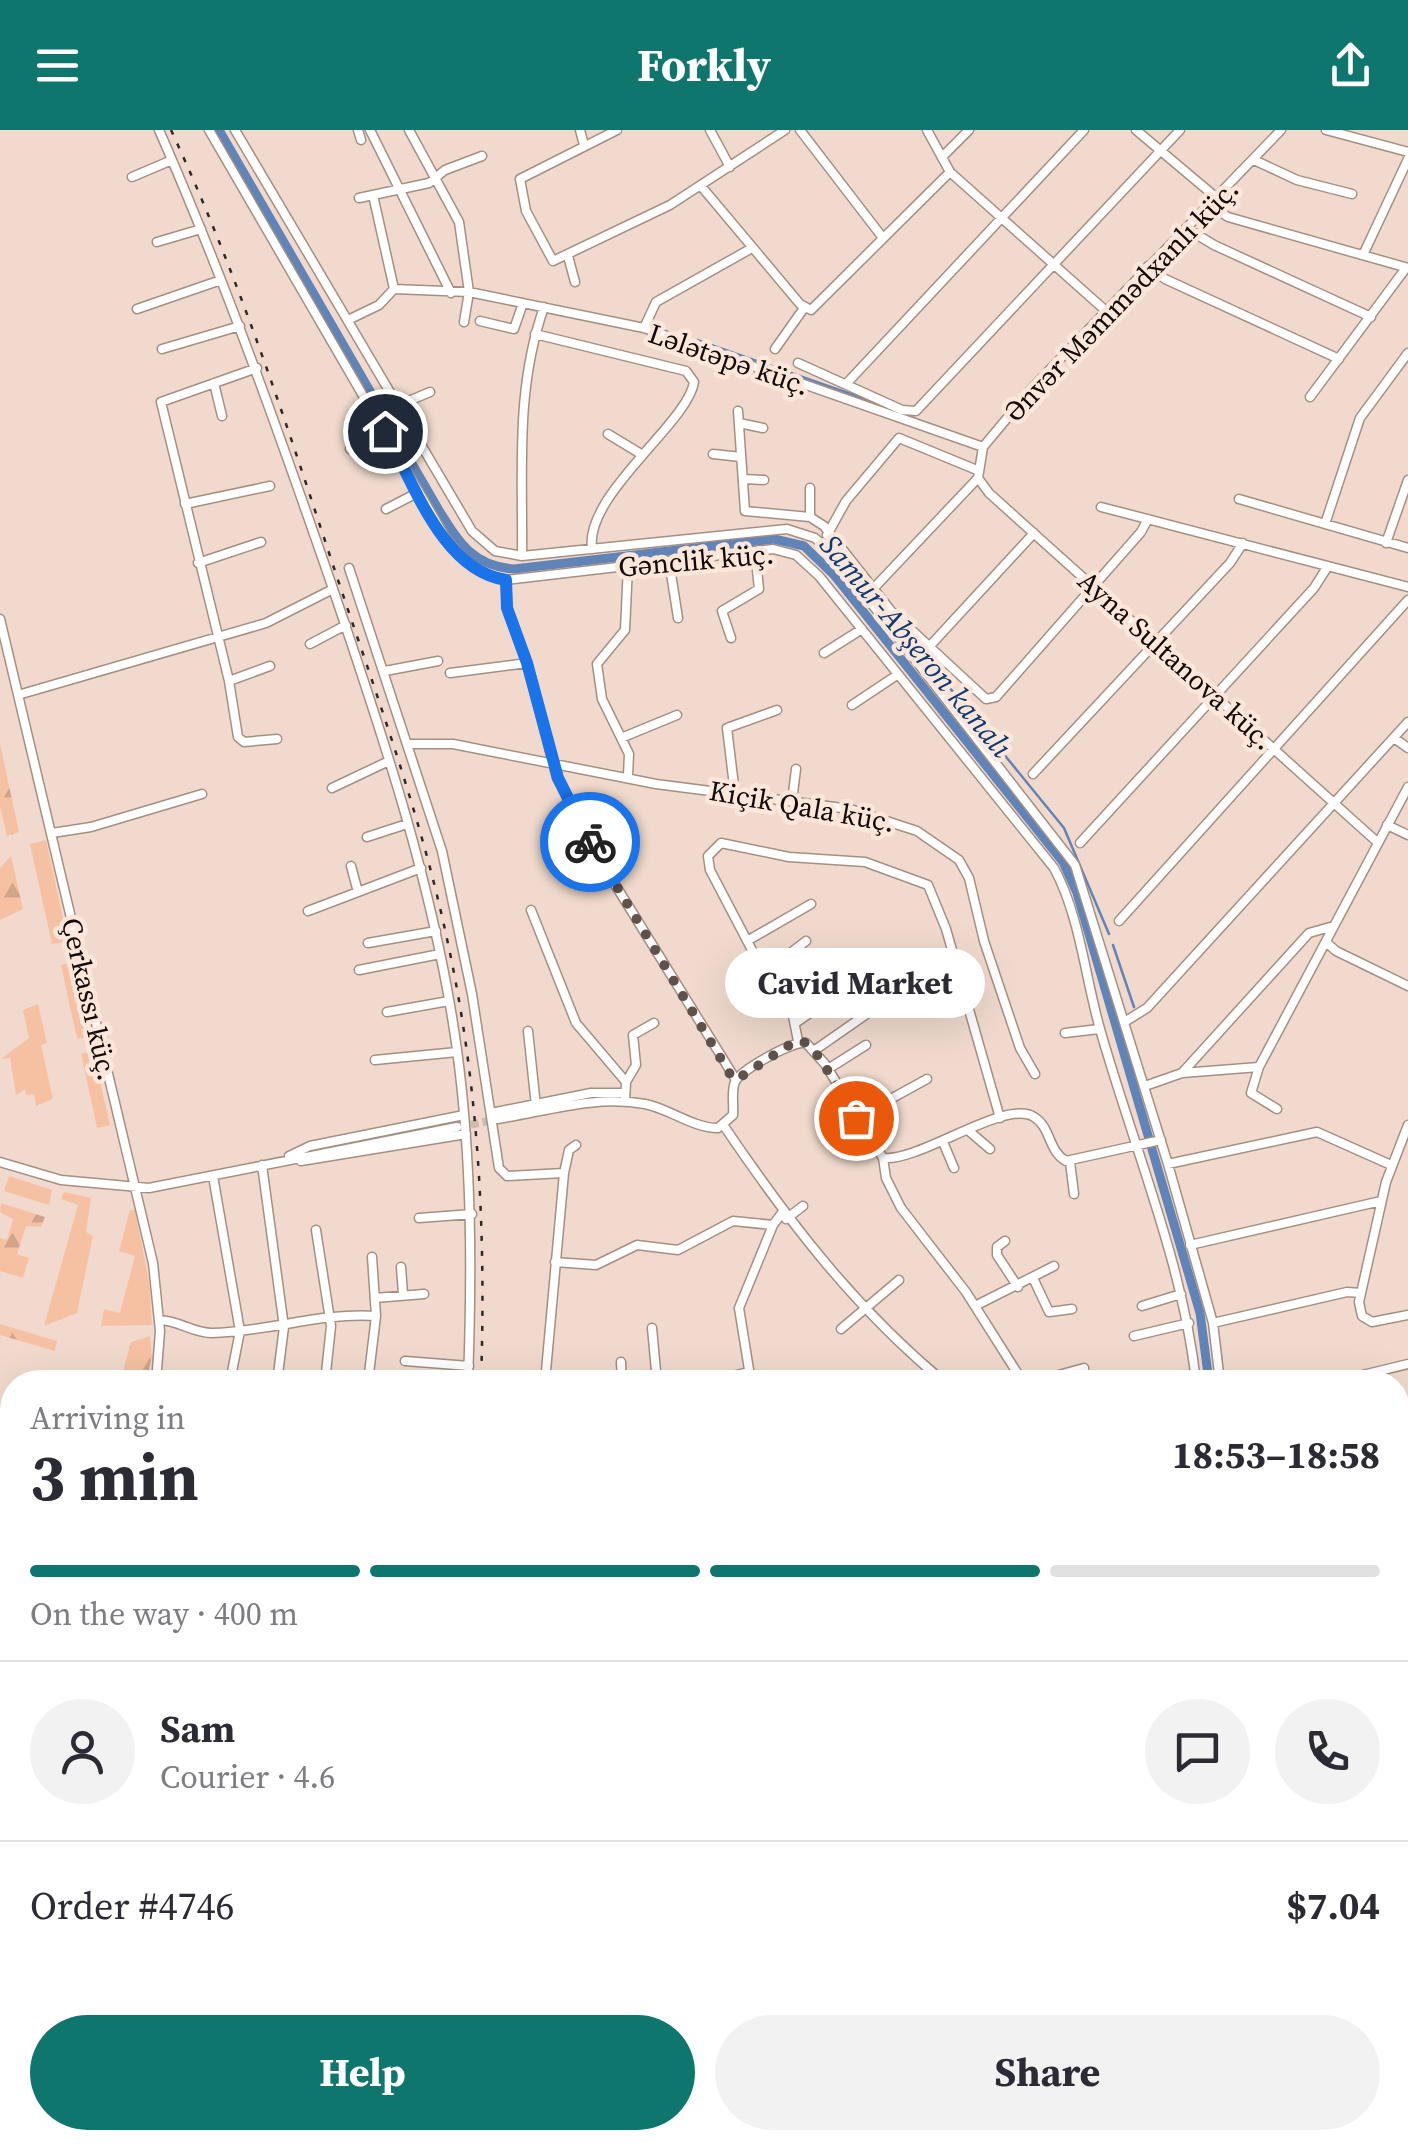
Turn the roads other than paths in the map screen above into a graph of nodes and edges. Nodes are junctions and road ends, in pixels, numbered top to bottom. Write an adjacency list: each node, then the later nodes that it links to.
1 (159, 130): 23 (street)
2 (209, 130): 78 (street)
3 (235, 130): 57 (street, Gənclik küç.)
4 (370, 130): 30 (street)
5 (409, 130): 27 (street)
6 (580, 130): 18 (street)
7 (616, 130): 18 (street)
8 (710, 130): 25 (street)
9 (785, 130): 25 (street)
10 (800, 130): 38 (street)
11 (927, 130): 20 (street)
12 (969, 130): 20 (street)
13 (1084, 130): 35 (street)
14 (1136, 130): 19 (street)
15 (1180, 130): 19 (street)
16 (1282, 130): 24 (street, Ənvər Məmmədxanlı küç.)
17 (1326, 130): 22 (street)
18 (584, 145): 42 (street)
19 (1160, 150): 34 (street); 43 (street)
20 (944, 155): 26 (street)
21 (482, 156): 27 (street)
22 (1408, 156): 41 (street)
23 (172, 160): 28 (street); 37 (street)
24 (1254, 160): 31 (street); 34 (street, Ənvər Məmmədxanlı küç.)
25 (730, 167): 29 (street)
26 (950, 172): 35 (street); 38 (street)
27 (435, 176): 30 (street); 49 (street)
28 (132, 177)
29 (701, 186): 40 (street); 42 (street)
30 (400, 188): 32 (street); 50 (street)
31 (1352, 194)
32 (373, 196): 33 (street); 48 (street)
33 (359, 198)
34 (1214, 202): 36 (street, Ənvər Məmmədxanlı küç.); 41 (street)
35 (999, 217): 43 (street); 70 (street)
36 (1186, 228): 44 (street, Ənvər Məmmədxanlı küç.); 56 (street)
37 (201, 229): 39 (street); 46 (street)
38 (882, 238): 53 (street)
39 (157, 242)
40 (752, 248): 53 (street); 61 (street)
41 (1363, 255): 45 (street)
42 (568, 256): 47 (street)
43 (1052, 262): 55 (street); 70 (street)
44 (1148, 266): 55 (street, Ənvər Məmmədxanlı küç.); 66 (street)
45 (1407, 268): 56 (street)
46 (222, 280): 54 (street); 60 (street)
47 (575, 282)
48 (394, 289): 50 (street, Lələtəpə küç.); 57 (street)
49 (469, 292): 50 (street, Lələtəpə küç.); 51 (street, Lələtəpə küç.); 59 (street)
50 (452, 294)
51 (523, 302): 52 (street, Lələtəpə küç.); 58 (street)
52 (544, 307): 61 (street, Lələtəpə küç.); 62 (street)
53 (804, 308): 63 (street)
54 (137, 309)
55 (1106, 310): 80 (street, Ənvər Məmmədxanlı küç.)
56 (1371, 317): 66 (street)
57 (348, 320): 73 (street, Gənclik küç.)
58 (480, 321)
59 (464, 322)
60 (240, 326): 64 (street); 68 (street)
61 (644, 328): 80 (street, Lələtəpə küç.)
62 (535, 334): 82 (street); 108 (street)
63 (774, 348)
64 (162, 349)
65 (1408, 354): 98 (street)
66 (1340, 359): 72 (street)
67 (798, 363): 70 (street)
68 (258, 368): 69 (street); 118 (street)
69 (214, 383): 75 (street); 93 (street)
70 (847, 383)
71 (430, 392): 73 (street)
72 (1310, 397)
73 (398, 406): 108 (street, Gənclik küç.)
74 (738, 411): 76 (street)
75 (222, 416)
76 (739, 423): 77 (street); 84 (street)
77 (762, 428)
78 (385, 431): 81 (street); 91 (street)
79 (608, 434): 82 (street)
80 (983, 447): 85 (street, Ənvər Məmmədxanlı küç.)
81 (350, 450)
82 (641, 454): 106 (street)
83 (713, 454): 84 (street)
84 (741, 457): 86 (street)
85 (977, 474): 99 (street); 100 (street, Ayna Sultanova küç.); 117 (street)
86 (743, 479): 87 (street); 96 (street)
87 (764, 480)
88 (1408, 480): 104 (street)
89 (270, 486): 93 (street)
90 (810, 488): 96 (street)
91 (419, 492): 95 (street); 114 (street)
92 (1239, 499): 98 (street)
93 (185, 504): 110 (street)
94 (1101, 507): 97 (street)
95 (386, 508)
96 (810, 517): 99 (street)
97 (1148, 519): 103 (street); 115 (street)
98 (1326, 524): 104 (street)
99 (830, 531): 102 (street); 117 (street)
100 (1034, 533): 115 (street, Ayna Sultanova küç.); 129 (street)
101 (261, 542): 110 (street)
102 (822, 543): 106 (street, Gənclik küç.); 119 (street)
103 (1243, 543): 112 (street); 127 (street)
104 (1386, 543): 105 (street)
105 (1408, 548)
106 (592, 549): 108 (street, Gənclik küç.)
107 (755, 551): 109 (street, Gənclik küç.); 124 (street, Gənclik küç.); 126 (street)
108 (522, 556)
109 (669, 561): 111 (street, Gənclik küç.); 121 (street)
110 (198, 563): 125 (street)
111 (628, 566): 114 (street, Gənclik küç.); 144 (street)
112 (1328, 566): 116 (street); 138 (street)
113 (349, 568): 134 (street)
114 (506, 580): 132 (street)
115 (1094, 586): 127 (street, Ayna Sultanova küç.); 129 (street)
116 (1408, 587)
117 (874, 588): 119 (street); 129 (street)
118 (333, 589): 123 (street); 125 (street)
119 (866, 595): 193 (street)
120 (1408, 600): 148 (street)
121 (678, 618)
122 (0, 619): 139 (street, Çerkassı küç.)
123 (346, 625): 128 (street); 150 (street)
124 (862, 629): 130 (street); 136 (street, Gənclik küç.)
125 (215, 638): 137 (street); 139 (street)
126 (730, 638)
127 (1154, 640): 138 (street, Ayna Sultanova küç.); 153 (street)
128 (310, 644)
129 (928, 648)
130 (824, 653)
131 (438, 660): 134 (street)
132 (527, 663): 135 (street); 151 (street)
133 (270, 666): 137 (street)
134 (385, 671): 147 (street)
135 (450, 673)
136 (898, 675): 140 (street); 196 (street, Gənclik küç.)
137 (229, 682): 146 (street)
138 (1214, 694): 148 (street, Ayna Sultanova küç.); 169 (street)
139 (18, 695): 165 (street, Çerkassı küç.)
140 (852, 706)
141 (778, 710): 159 (street)
142 (677, 715): 144 (street)
143 (1408, 722): 145 (street)
144 (621, 738): 154 (street)
145 (1394, 738): 149 (street); 162 (street)
146 (277, 739)
147 (409, 744): 151 (street, Kiçik Qala küç.); 216 (street)
148 (1274, 748): 162 (street, Ayna Sultanova küç.); 178 (street)
149 (1408, 748)
150 (389, 761): 156 (street); 163 (street)
151 (554, 761): 154 (street, Kiçik Qala küç.); 170 (street)
152 (796, 769): 161 (street)
153 (1033, 774)
154 (628, 776): 155 (street, Kiçik Qala küç.)
155 (656, 784): 159 (street, Kiçik Qala küç.); 160 (street)
156 (332, 788)
157 (1408, 788): 164 (street)
158 (202, 794): 165 (street)
159 (735, 794): 161 (street, Kiçik Qala küç.)
160 (654, 798)
161 (792, 801): 207 (street, Kiçik Qala küç.)
162 (1335, 802): 168 (street, Ayna Sultanova küç.); 193 (street)
163 (408, 824): 167 (street); 173 (street)
164 (1387, 826): 166 (street); 168 (street)
165 (52, 833): 239 (street, Çerkassı küç.)
166 (1408, 835)
167 (367, 837)
168 (1376, 841): 179 (street)
169 (1080, 843)
170 (594, 850): 171 (street); 208 (street)
171 (569, 864)
172 (351, 866): 174 (street)
173 (420, 868): 174 (street); 180 (street)
174 (358, 892): 177 (street)
175 (811, 904): 181 (street)
176 (531, 910): 210 (street)
177 (308, 911)
178 (1119, 920)
179 (1330, 927): 184 (street); 206 (street)
180 (436, 930): 183 (street); 185 (street)
181 (748, 941): 188 (street); 218 (street)
182 (806, 941): 188 (street)
183 (368, 942)
184 (1327, 943): 190 (street); 204 (street)
185 (440, 954): 187 (street); 191 (street)
186 (881, 963): 194 (street)
187 (359, 970)
188 (767, 971): 194 (street)
189 (914, 981): 201 (street)
190 (1408, 985)
191 (449, 1001): 192 (street); 202 (street)
192 (387, 1012)
193 (1126, 1021): 211 (street)
194 (798, 1022): 199 (street)
195 (654, 1023): 210 (street)
196 (1100, 1029): 198 (street); 227 (street, Gənclik küç.)
197 (528, 1032): 213 (street)
198 (1065, 1033)
199 (798, 1041): 201 (street); 208 (street)
200 (866, 1046): 205 (street)
201 (815, 1050): 205 (street)
202 (457, 1052): 203 (street); 215 (street)
203 (376, 1060)
204 (1259, 1067): 206 (street); 214 (street)
205 (828, 1069): 217 (street)
206 (1182, 1073): 211 (street)
207 (1035, 1074)
208 (736, 1080): 220 (street)
209 (928, 1080): 217 (street)
210 (626, 1082): 212 (street)
211 (1145, 1086): 224 (street)
212 (625, 1097): 213 (street); 216 (street); 220 (street)
213 (536, 1106): 216 (street)
214 (1277, 1109)
215 (464, 1115): 223 (street); 231 (street)
216 (495, 1116): 237 (street)
217 (856, 1118): 229 (street)
218 (1000, 1118): 222 (street); 232 (street)
219 (1408, 1125): 235 (street)
220 (724, 1126): 244 (street)
221 (456, 1127): 231 (street)
222 (969, 1131): 225 (street); 228 (street)
223 (466, 1134): 231 (street); 243 (street)
224 (1157, 1141): 227 (street); 233 (street)
225 (942, 1142): 229 (street); 236 (street)
226 (576, 1145): 237 (street)
227 (1139, 1146): 232 (street); 260 (street, Gənclik küç.)
228 (990, 1149)
229 (883, 1158): 262 (street)
230 (0, 1162): 239 (street)
231 (276, 1162): 234 (street)
232 (1070, 1162): 240 (street)
233 (1168, 1164): 235 (street); 249 (street)
234 (262, 1165): 238 (street); 272 (street)
235 (1390, 1165): 241 (street)
236 (954, 1168)
237 (564, 1173): 251 (street)
238 (213, 1176): 239 (street); 275 (street)
239 (136, 1189): 269 (street, Çerkassı küç.)
240 (1074, 1194)
241 (1380, 1201): 249 (street); 257 (street)
242 (804, 1206): 244 (street)
243 (472, 1214): 245 (street); 280 (street)
244 (784, 1216): 246 (street); 264 (street)
245 (419, 1218)
246 (773, 1225): 251 (street); 291 (street)
247 (316, 1230): 268 (street)
248 (1004, 1241): 256 (street)
249 (1190, 1245): 270 (street)
250 (372, 1257): 261 (street)
251 (555, 1262): 288 (street)
252 (401, 1266): 258 (street)
253 (1054, 1266): 255 (street)
254 (898, 1280): 264 (street)
255 (1034, 1280): 256 (street); 265 (street)
256 (1018, 1287): 262 (street)
257 (1361, 1293): 266 (street); 270 (street)
258 (404, 1294): 259 (street); 261 (street)
259 (424, 1294)
260 (1181, 1294): 263 (street); 271 (street, Gənclik küç.)
261 (376, 1298): 267 (street)
262 (975, 1306): 293 (street)
263 (1142, 1306)
264 (865, 1307): 274 (street); 292 (street)
265 (1072, 1309)
266 (1408, 1315)
267 (376, 1316): 268 (street); 286 (street)
268 (330, 1317): 272 (street); 285 (street)
269 (160, 1320): 275 (street); 282 (street, Çerkassı küç.)
270 (1213, 1323): 296 (street)
271 (1189, 1324): 276 (street); 295 (street, Gənclik küç.)
272 (284, 1327): 275 (street); 284 (street)
273 (652, 1328): 290 (street)
274 (840, 1329)
275 (240, 1331): 283 (street)
276 (1134, 1336)
277 (405, 1362): 280 (street)
278 (621, 1362): 289 (street)
279 (1408, 1364): 297 (street)
280 (468, 1366): 287 (street)
281 (1084, 1368): 294 (street)
282 (157, 1370)
283 (232, 1370)
284 (279, 1370)
285 (326, 1370)
286 (369, 1370)
287 (468, 1370)
288 (545, 1370)
289 (621, 1370)
290 (656, 1370)
291 (749, 1370)
292 (931, 1370)
293 (1014, 1370)
294 (1077, 1370)
295 (1195, 1370)
296 (1219, 1370)
297 (1383, 1370)

